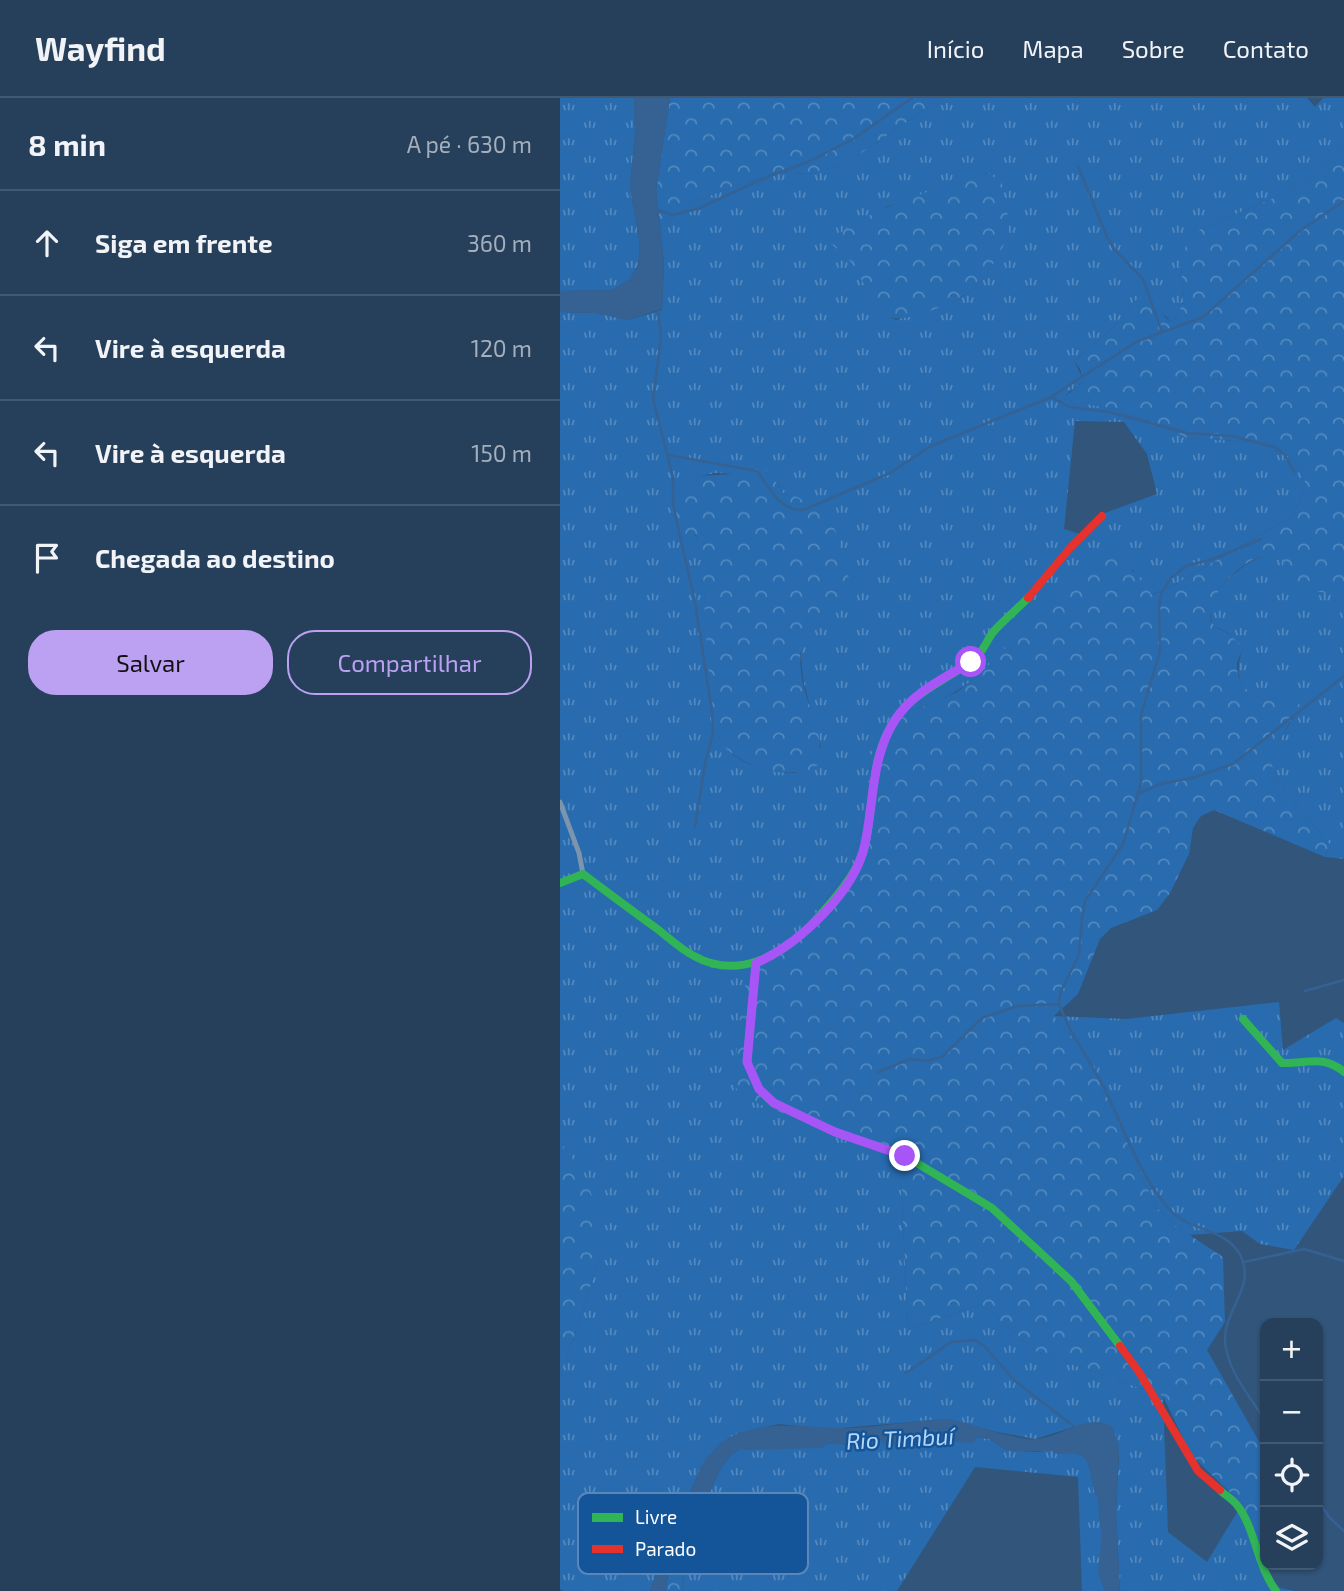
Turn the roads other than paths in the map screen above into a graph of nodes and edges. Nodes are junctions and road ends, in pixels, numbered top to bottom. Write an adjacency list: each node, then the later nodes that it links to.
1 (1102, 516): 5 (street)
2 (560, 802): 3 (street)
3 (583, 874): 4 (street); 5 (street)
4 (560, 883)
5 (756, 963): 8 (street)
6 (1243, 1019): 7 (street)
7 (1344, 1072)
8 (1276, 1591)

